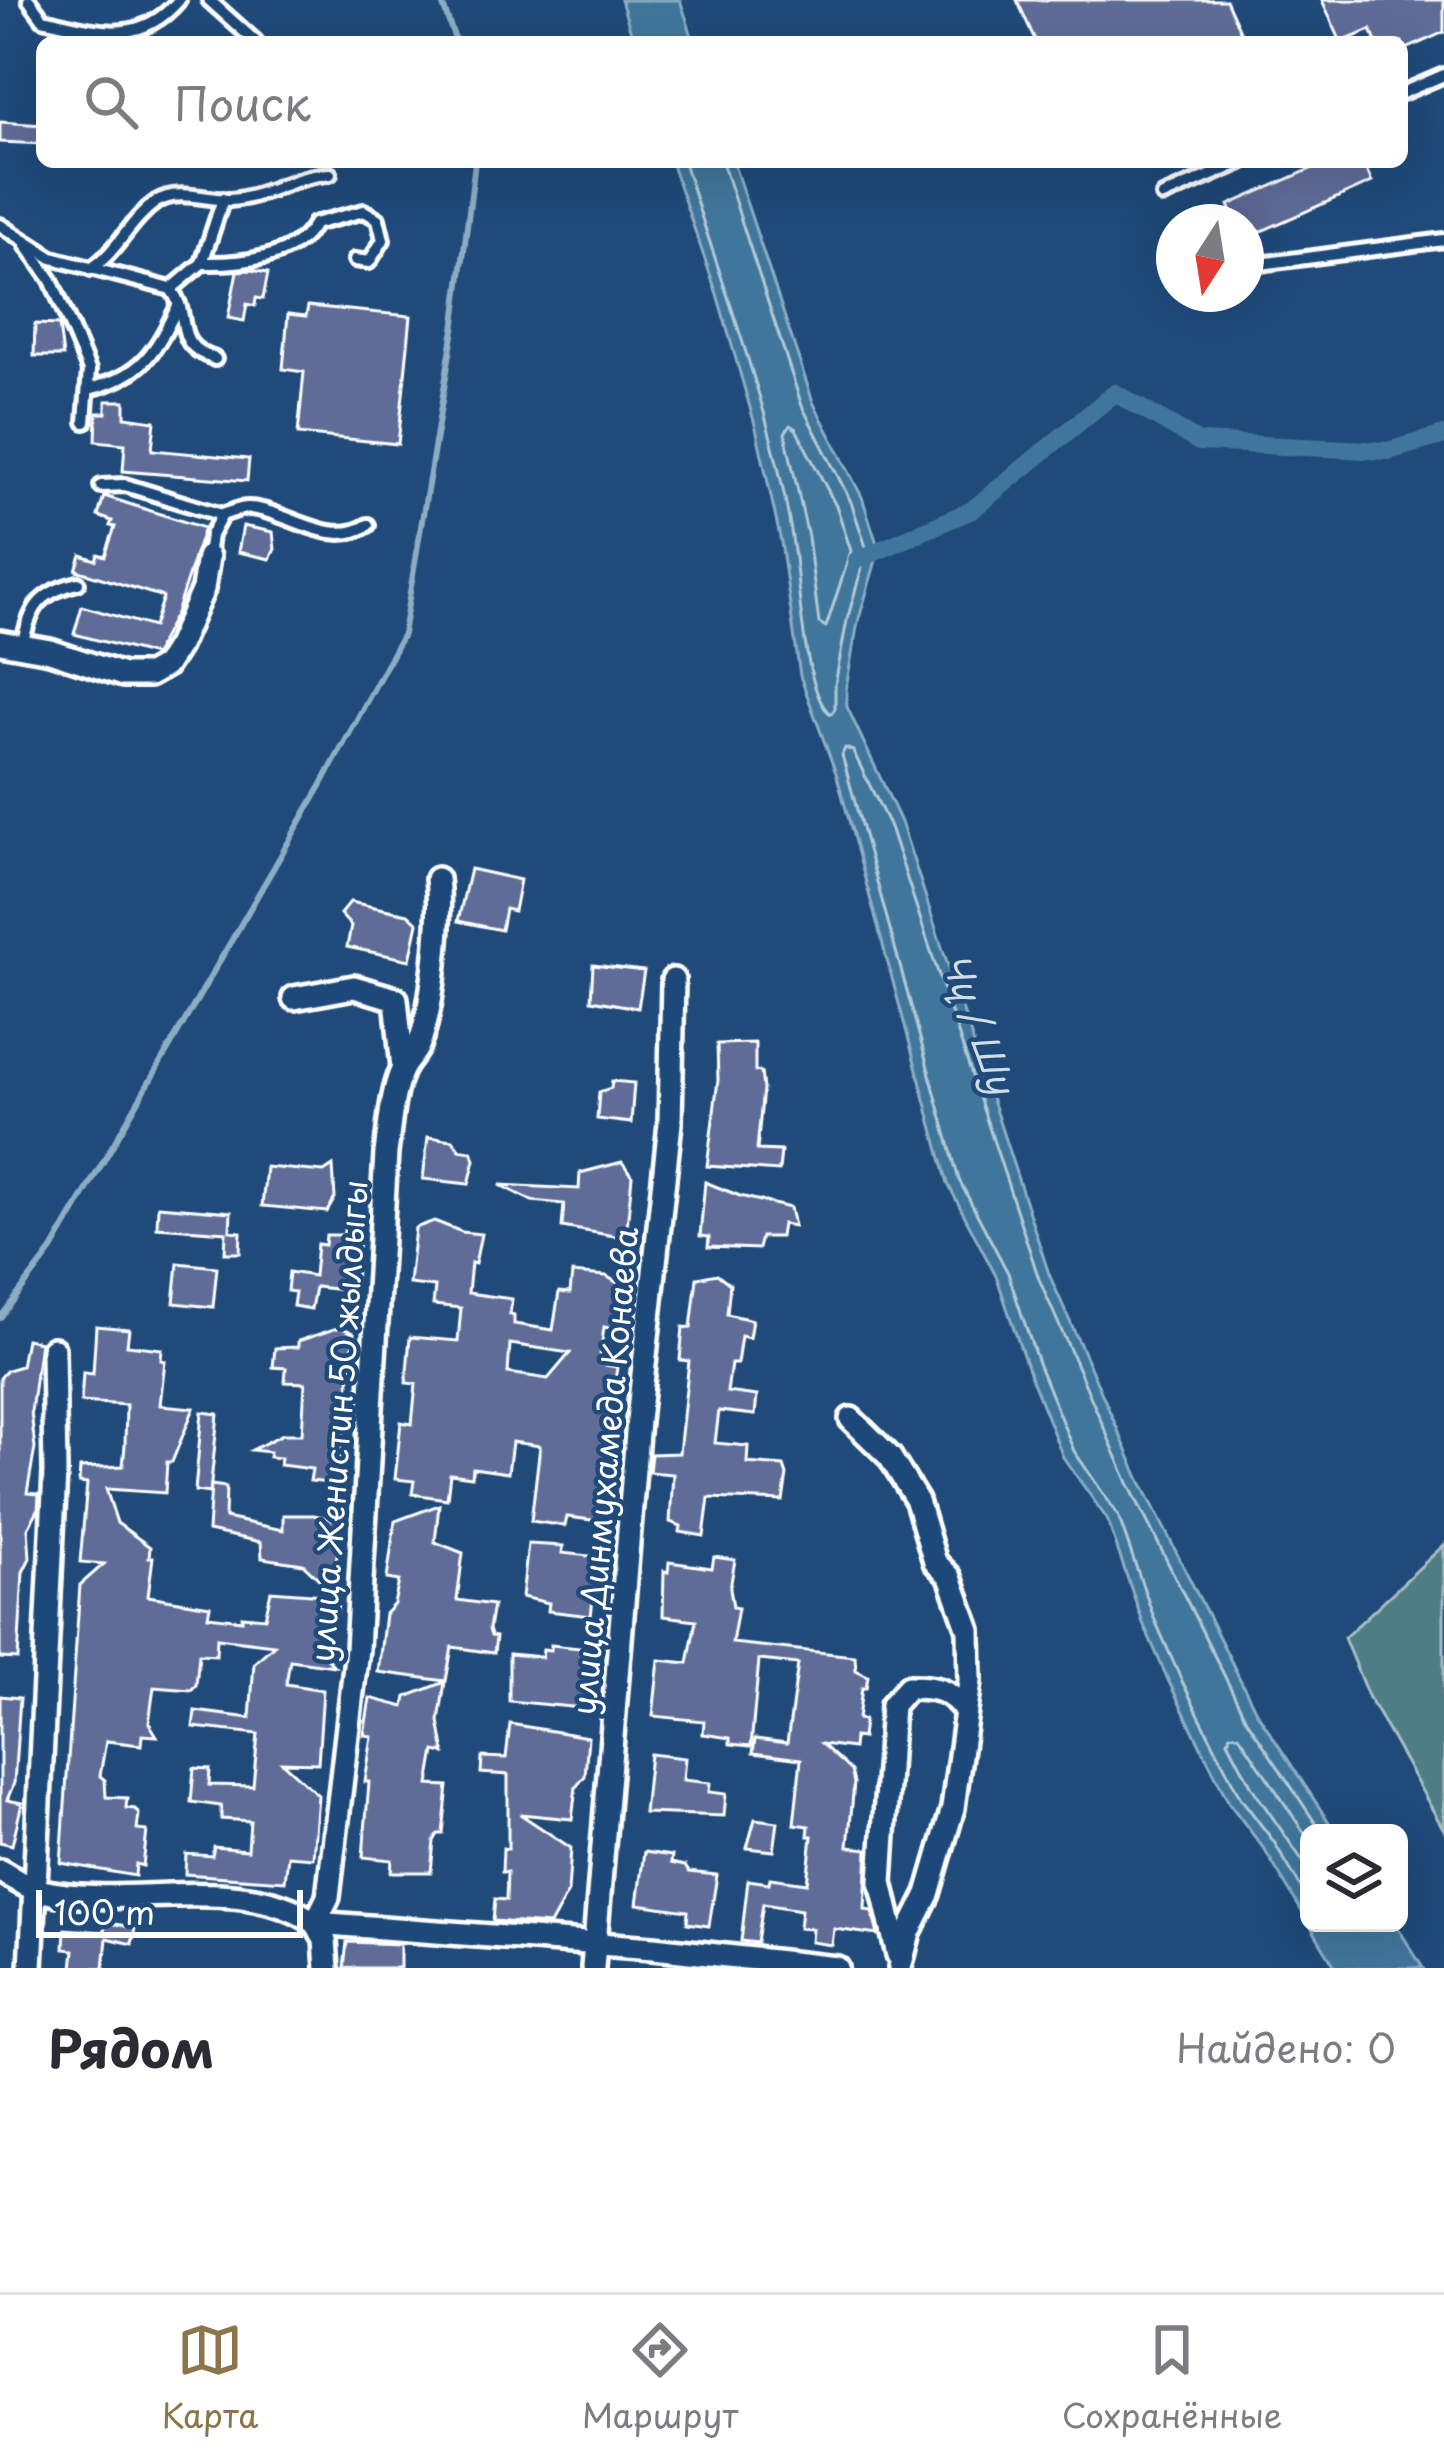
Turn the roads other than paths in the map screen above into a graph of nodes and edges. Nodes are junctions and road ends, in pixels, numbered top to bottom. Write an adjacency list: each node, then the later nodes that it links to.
1 (29, 0): 2 (lane)
2 (179, 0)
3 (209, 0): 4 (lane)
4 (249, 36)
5 (1444, 75): 6 (lane)
6 (1408, 90)
7 (1228, 168): 9 (lane)
8 (330, 174): 10 (lane)
9 (1163, 196)
10 (223, 199): 15 (lane); 17 (lane)
11 (0, 225): 13 (lane)
12 (1444, 240): 16 (lane)
13 (24, 242): 17 (lane); 21 (lane)
14 (355, 260): 15 (lane)
15 (202, 263): 18 (lane)
16 (1264, 263)
17 (91, 269): 18 (lane)
18 (171, 289): 19 (lane)
19 (180, 302): 20 (lane); 21 (lane)
20 (215, 359)
21 (89, 388): 22 (lane)
22 (85, 422)
23 (101, 486): 24 (lane)
24 (222, 515): 25 (lane); 26 (lane)
25 (368, 525)
26 (208, 557): 28 (street)
27 (78, 583): 28 (lane)
28 (11, 644)
29 (437, 879): 32 (street, улица Женистин 50 жылдыгы)
30 (673, 980): 39 (street, улица Динмухамеда Конаева)
31 (294, 998): 32 (street)
32 (403, 1068): 38 (street, улица Женистин 50 жылдыгы)
33 (53, 1349): 37 (street)
34 (850, 1419): 35 (street)
35 (965, 1711): 43 (street); 43 (street)
36 (0, 1871): 37 (street)
37 (36, 1890): 38 (street); 40 (street)
38 (315, 1923): 39 (street); 41 (street)
39 (594, 1957): 42 (street)
40 (31, 1968)
41 (327, 1968)
42 (837, 1968)
43 (898, 1968)

